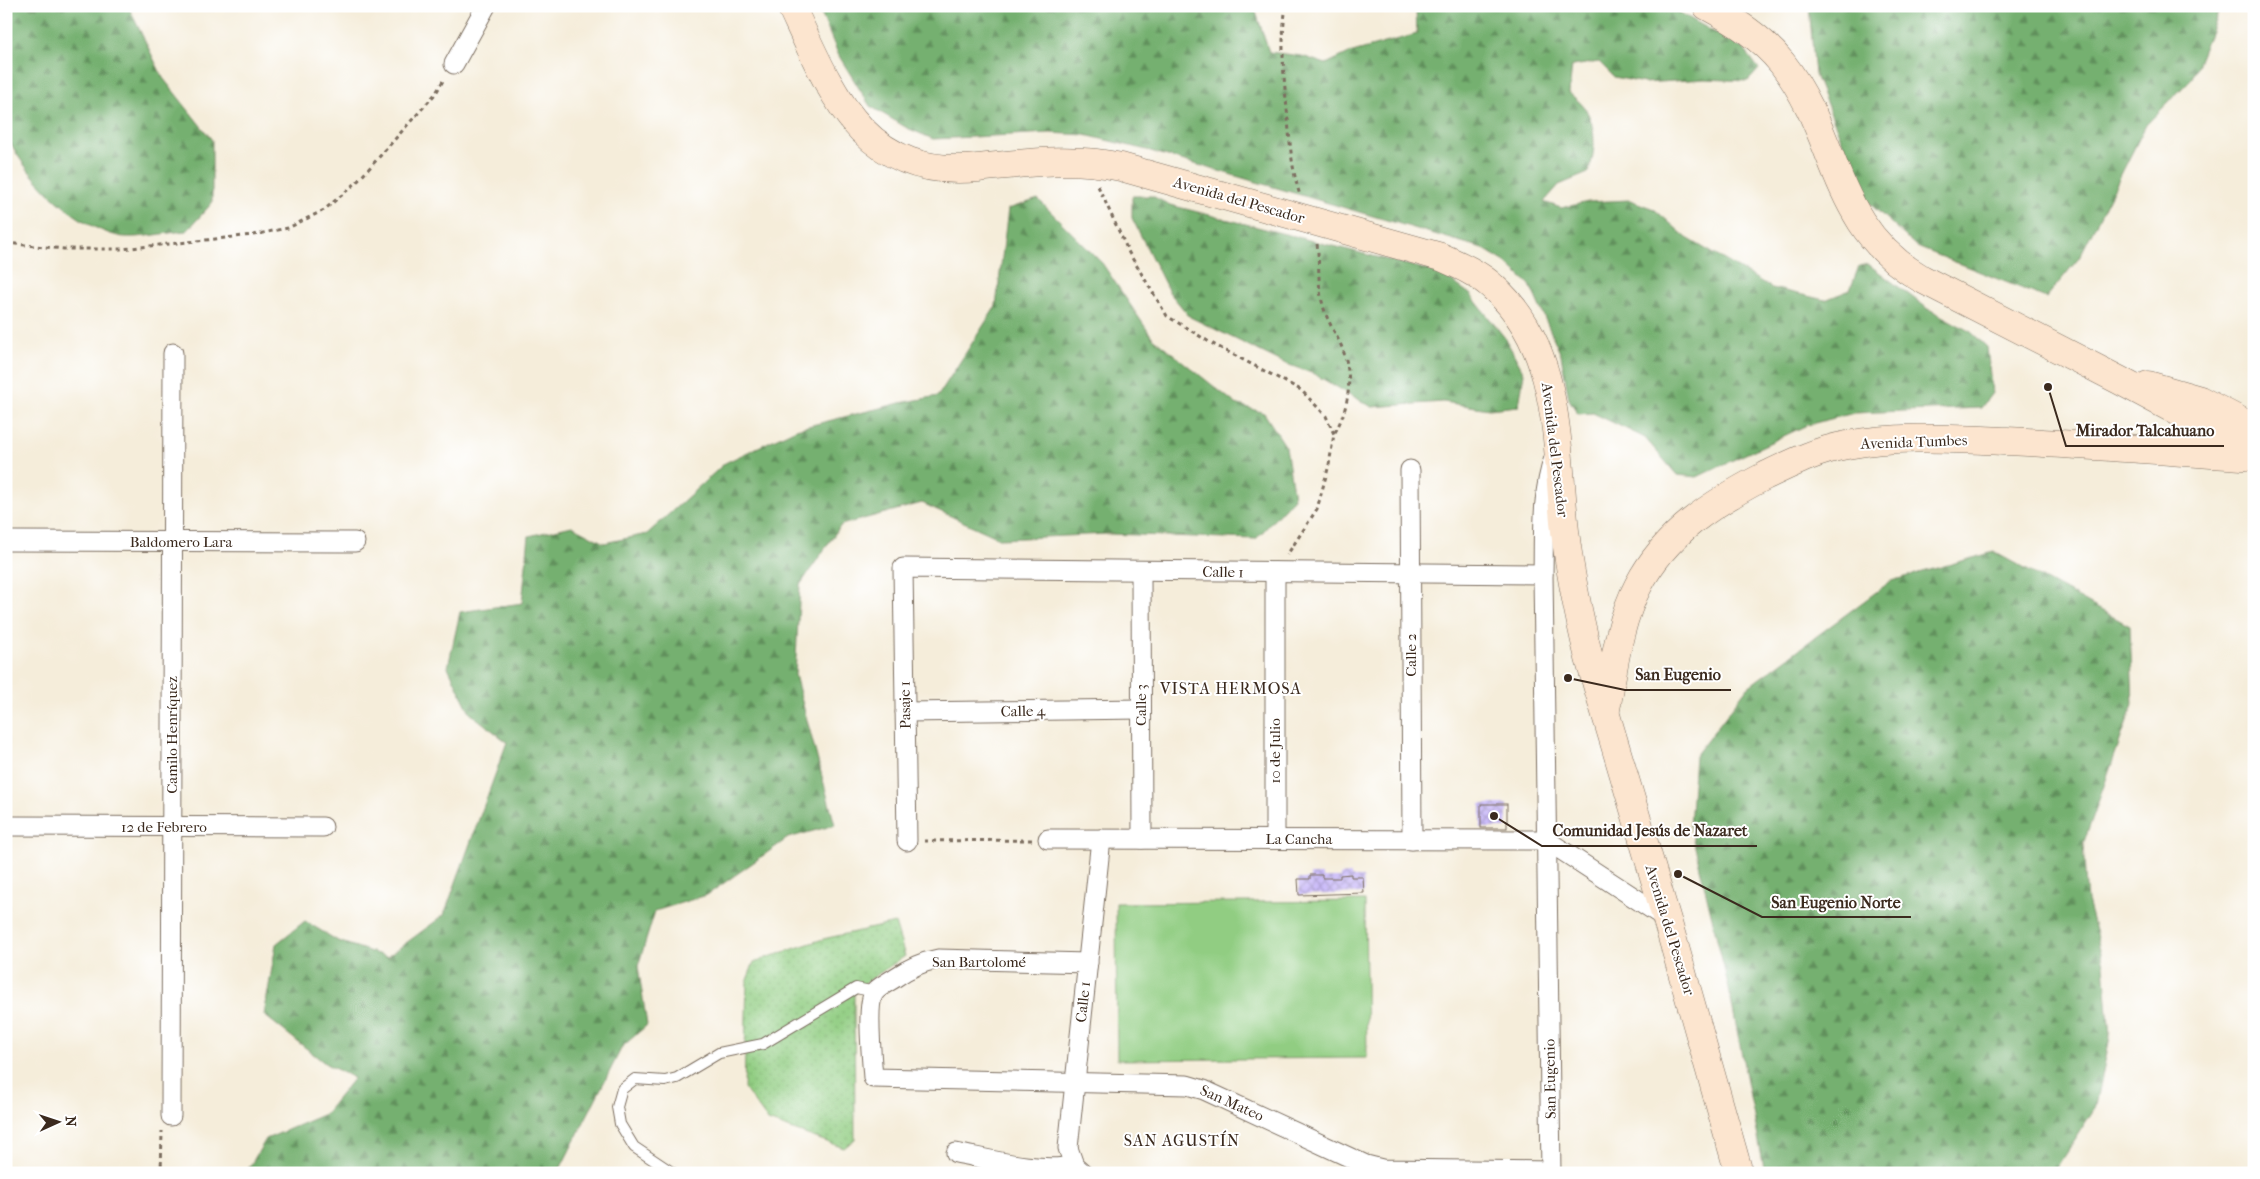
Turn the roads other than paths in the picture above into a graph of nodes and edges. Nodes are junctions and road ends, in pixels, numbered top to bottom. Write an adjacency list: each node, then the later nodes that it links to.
1 (486, 6): 4 (street)
2 (791, 6): 8 (main road, Avenida del Pescador)
3 (1707, 6): 6 (main road)
4 (454, 64)
5 (173, 353): 13 (street, Camilo Henríquez)
6 (2119, 380): 7 (main road); 9 (main road)
7 (2254, 428)
8 (1558, 448): 19 (street, San Eugenio); 22 (main road, Avenida del Pescador)
9 (2254, 453)
10 (2254, 457): 22 (main road, Avenida Tumbes)
11 (1410, 470): 18 (street, Calle 2)
12 (6, 541): 13 (street, Baldomero Lara)
13 (172, 542): 14 (street, Baldomero Lara); 24 (street, Camilo Henríquez)
14 (355, 542)
15 (903, 568): 16 (street, Calle 1); 21 (street, Pasaje 1)
16 (1140, 571): 17 (street, Calle 1); 20 (street, Calle 3)
17 (1275, 572): 18 (street, Calle 1); 29 (street, 10 de Julio)
18 (1411, 574): 19 (street, Calle 1); 30 (street, Calle 2)
19 (1543, 574): 31 (street, San Eugenio)
20 (1141, 709): 21 (street, Calle 4); 28 (street, Calle 3)
21 (905, 712): 32 (street, Pasaje 1)
22 (1605, 716): 33 (main road, Avenida del Pescador)
23 (6, 826): 24 (street, 12 de Febrero)
24 (172, 827): 25 (street, 12 de Febrero); 37 (street, Camilo Henríquez)
25 (323, 828)
26 (1048, 839): 27 (street, La Cancha)
27 (1101, 839): 28 (street, La Cancha); 34 (street, Calle 1)
28 (1142, 839): 29 (street, La Cancha)
29 (1274, 839): 30 (street, La Cancha)
30 (1412, 840): 31 (street, La Cancha)
31 (1546, 840): 33 (street); 40 (street, San Eugenio)
32 (907, 841)
33 (1667, 919): 42 (main road, Avenida del Pescador)
34 (1088, 963): 35 (street, San Bartolomé); 36 (street, Calle 1)
35 (876, 992): 36 (street, San Mateo); 41 (lane)
36 (1075, 1082): 39 (street, Calle 1); 40 (street, San Mateo)
37 (171, 1116)
38 (956, 1153): 39 (street)
39 (1079, 1169)
40 (1551, 1172)
41 (672, 1173)
42 (1739, 1173)

